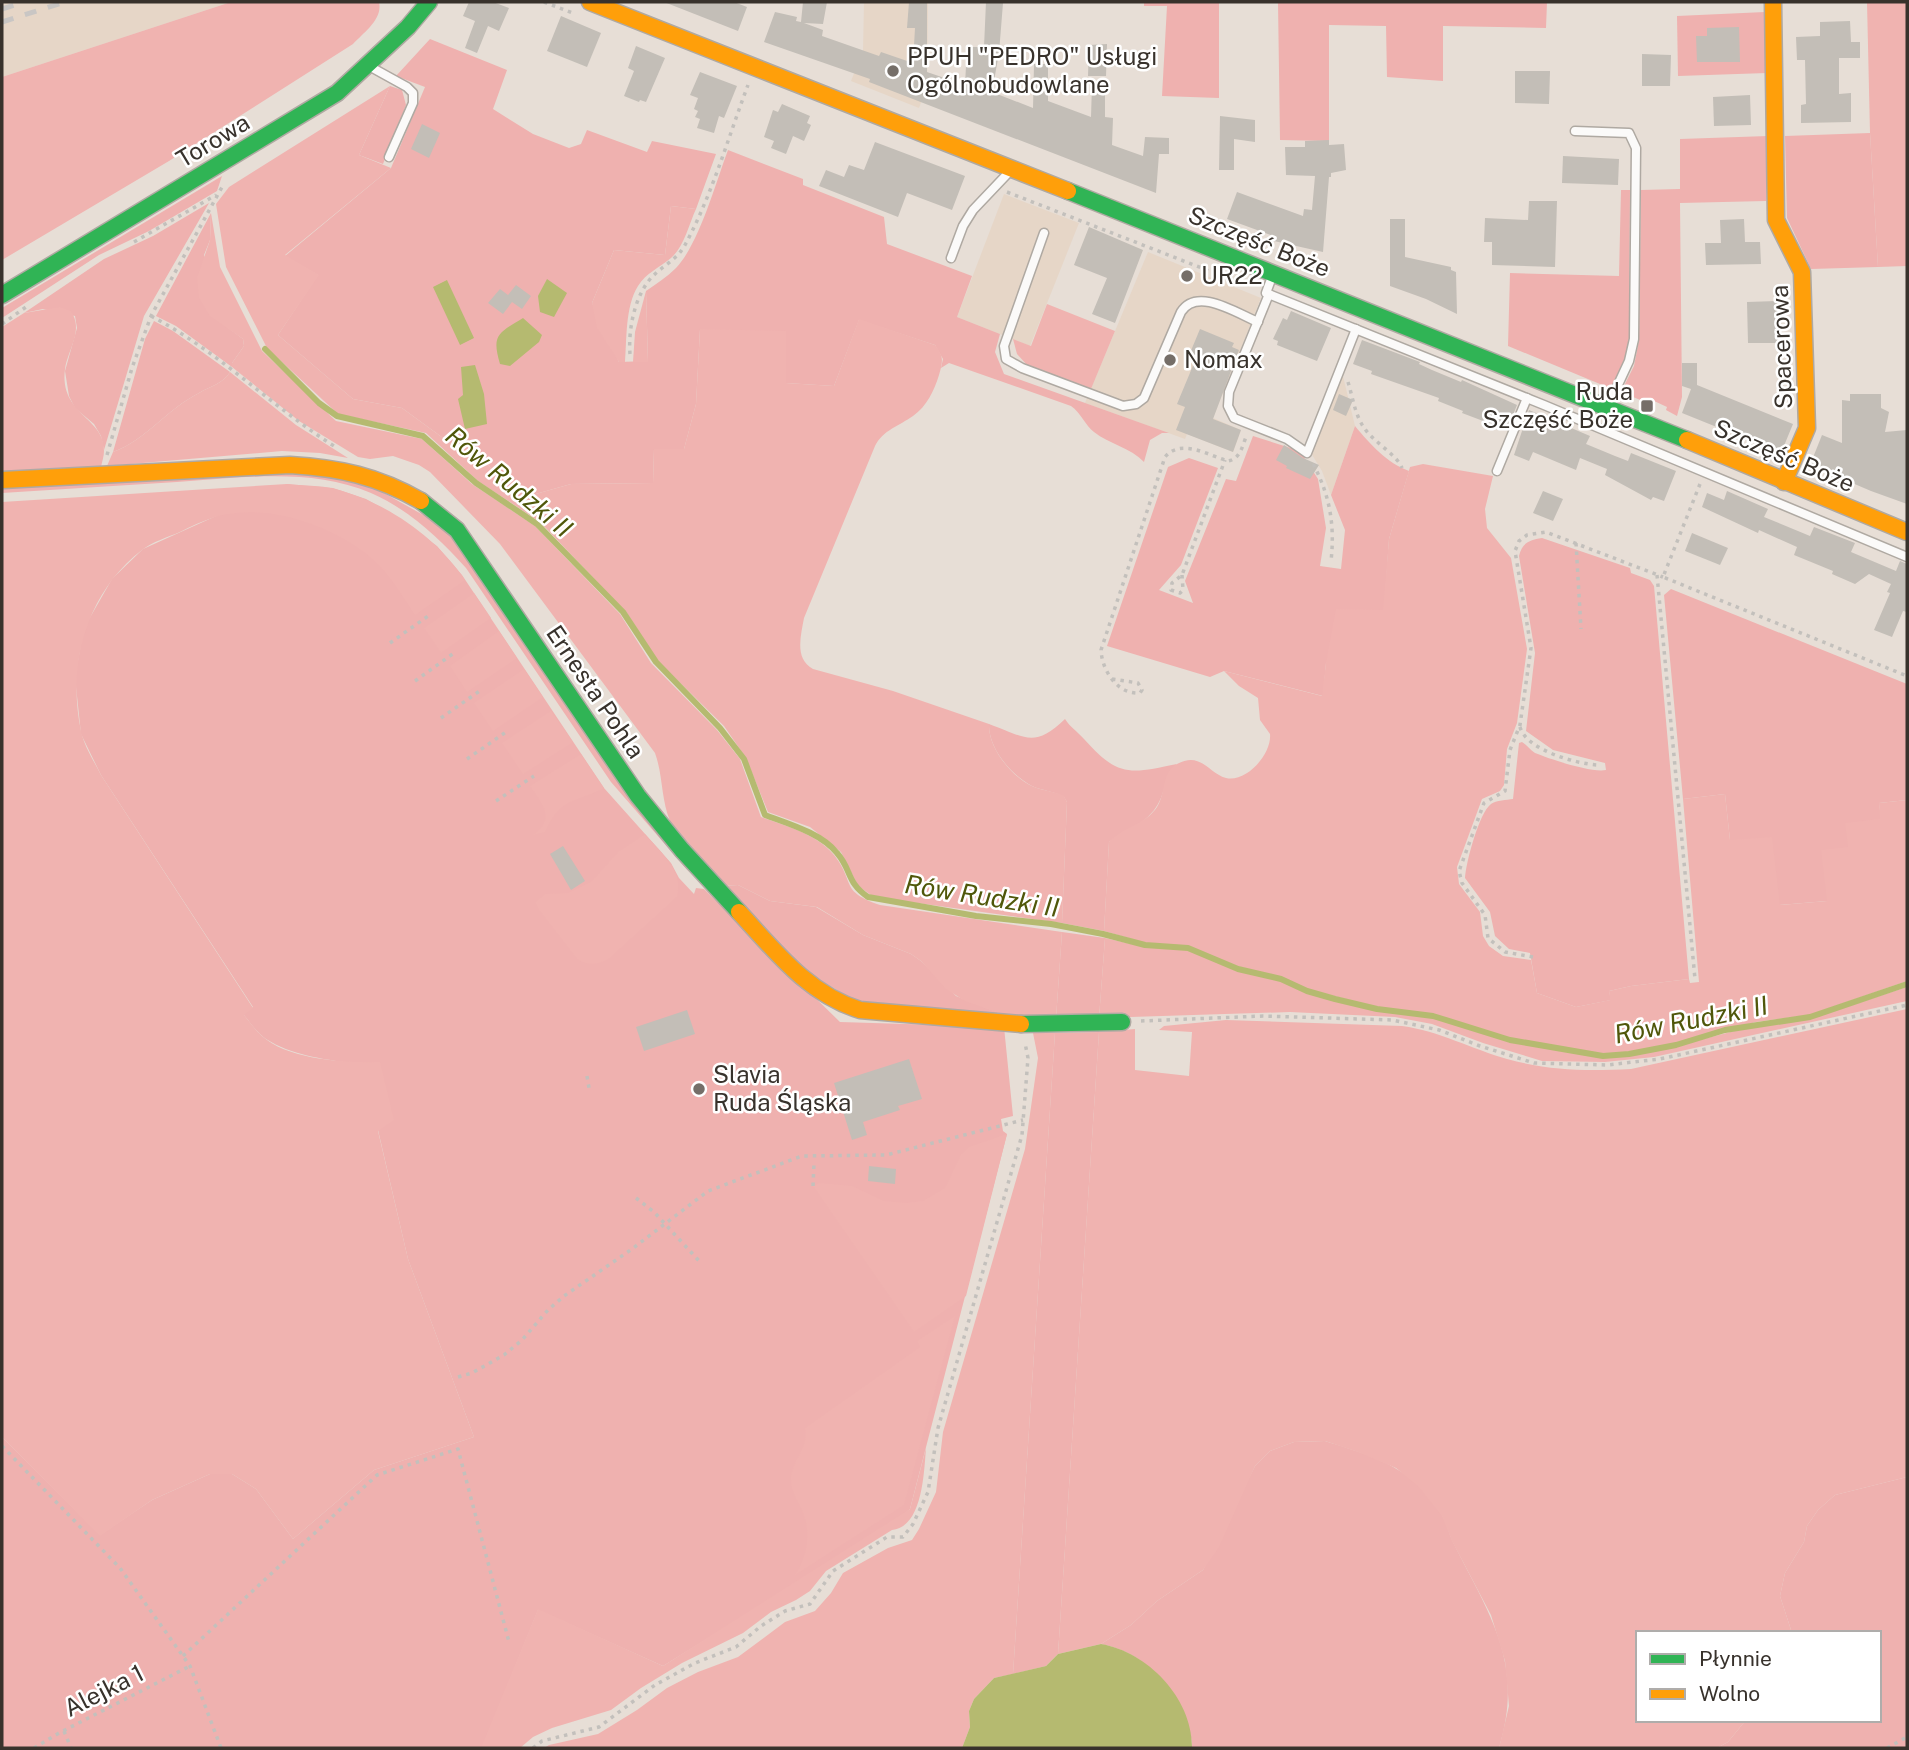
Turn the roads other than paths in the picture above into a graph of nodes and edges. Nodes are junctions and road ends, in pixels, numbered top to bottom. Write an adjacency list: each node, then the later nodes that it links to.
1 (429, 2): 4 (street, Torowa)
2 (590, 2): 7 (street, Szczęść Boże)
3 (1773, 2): 19 (street, Spacerowa)
4 (369, 66): 6 (lane); 11 (street, Torowa)
5 (1575, 131): 16 (lane)
6 (389, 158)
7 (1013, 168): 9 (lane); 10 (street, Szczęść Boże)
8 (1044, 233): 13 (lane)
9 (951, 258)
10 (1274, 272): 12 (lane); 16 (street, Szczęść Boże)
11 (2, 295)
12 (1269, 295): 13 (lane); 14 (lane)
13 (1258, 322): 14 (lane)
14 (1356, 329): 15 (lane)
15 (1527, 398): 17 (lane); 21 (lane)
16 (1608, 407): 19 (street, Szczęść Boże)
17 (1497, 471)
18 (2, 480): 22 (street, Ernesta Pohla)
19 (1784, 482): 20 (street, Szczęść Boże)
20 (1907, 532)
21 (1907, 556)
22 (1122, 1022)

